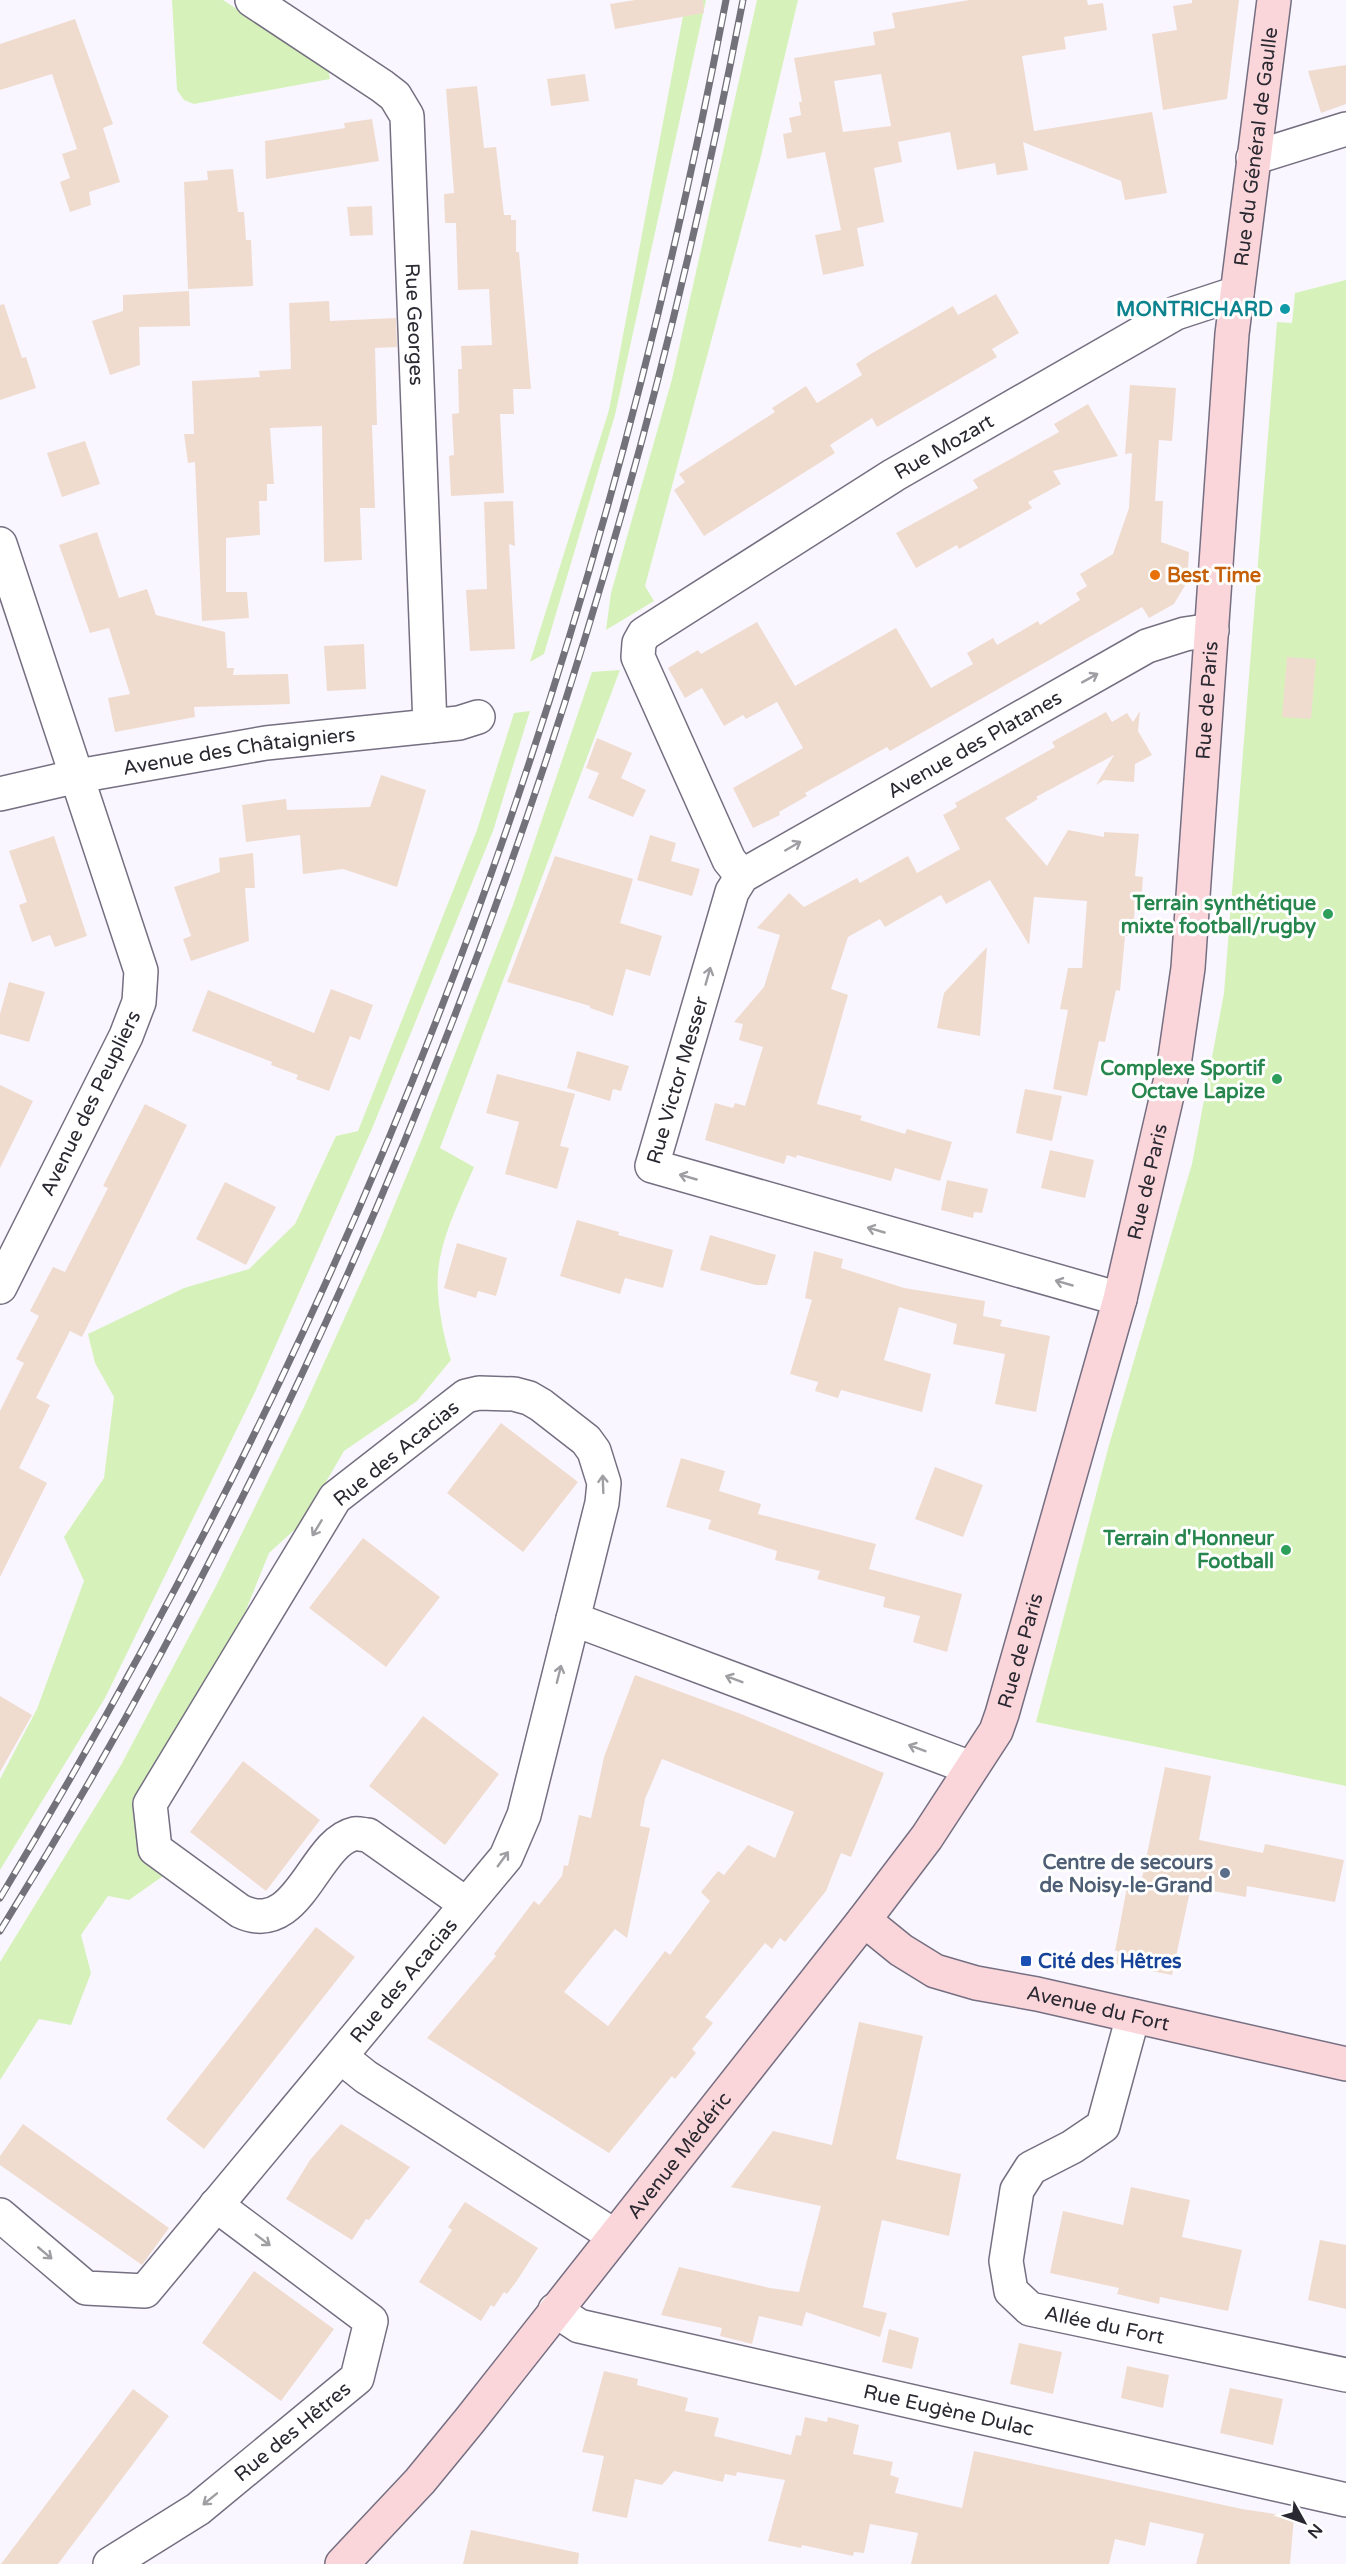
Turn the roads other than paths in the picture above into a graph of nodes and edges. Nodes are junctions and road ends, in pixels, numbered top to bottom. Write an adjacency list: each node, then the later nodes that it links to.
1 (252, 0): 9 (street, Rue Georges)
2 (1274, 0): 4 (main road, Rue du Général de Gaulle)
3 (1346, 129): 4 (street)
4 (1253, 158): 5 (main road, Rue du Général de Gaulle)
5 (1237, 293): 7 (main road, Rue de Paris); 12 (street, Rue Mozart)
6 (0, 544): 10 (street, Avenue des Peupliers)
7 (1212, 630): 12 (street, Avenue des Platanes, one-way to 7); 14 (main road, Rue de Paris)
8 (478, 717): 9 (street, Avenue des Châtaigniers)
9 (430, 726): 10 (street, Avenue des Châtaigniers)
10 (78, 776): 11 (street, Avenue des Châtaigniers); 13 (street, Avenue des Peupliers)
11 (0, 794)
12 (742, 876): 14 (street, Rue Victor Messer, one-way to 12)
13 (0, 1287)
14 (1120, 1299): 16 (main road, Rue de Paris)
15 (573, 1619): 17 (street, one-way to 15); 18 (street, Rue des Acacias, one-way to 15); 18 (street, Rue des Acacias, one-way to 18)
16 (996, 1731): 17 (main road, Avenue Médéric)
17 (971, 1768): 19 (main road, Avenue Médéric)
18 (466, 1904): 21 (street, Rue des Acacias)
19 (864, 1920): 20 (main road, Avenue du Fort); 25 (main road, Avenue Médéric)
20 (1133, 2016): 22 (main road, Avenue du Fort); 27 (street, Allée du Fort)
21 (341, 2057): 23 (street); 25 (street)
22 (1346, 2064)
23 (216, 2205): 24 (street, one-way to 23); 30 (street, Rue des Hêtres, one-way to 30)
24 (0, 2215)
25 (613, 2235): 26 (main road, Avenue Médéric)
26 (555, 2310): 28 (street, Rue Eugène Dulac); 29 (main road, Avenue Médéric)
27 (1346, 2375)
28 (1346, 2500)
29 (345, 2563)
30 (110, 2564)

